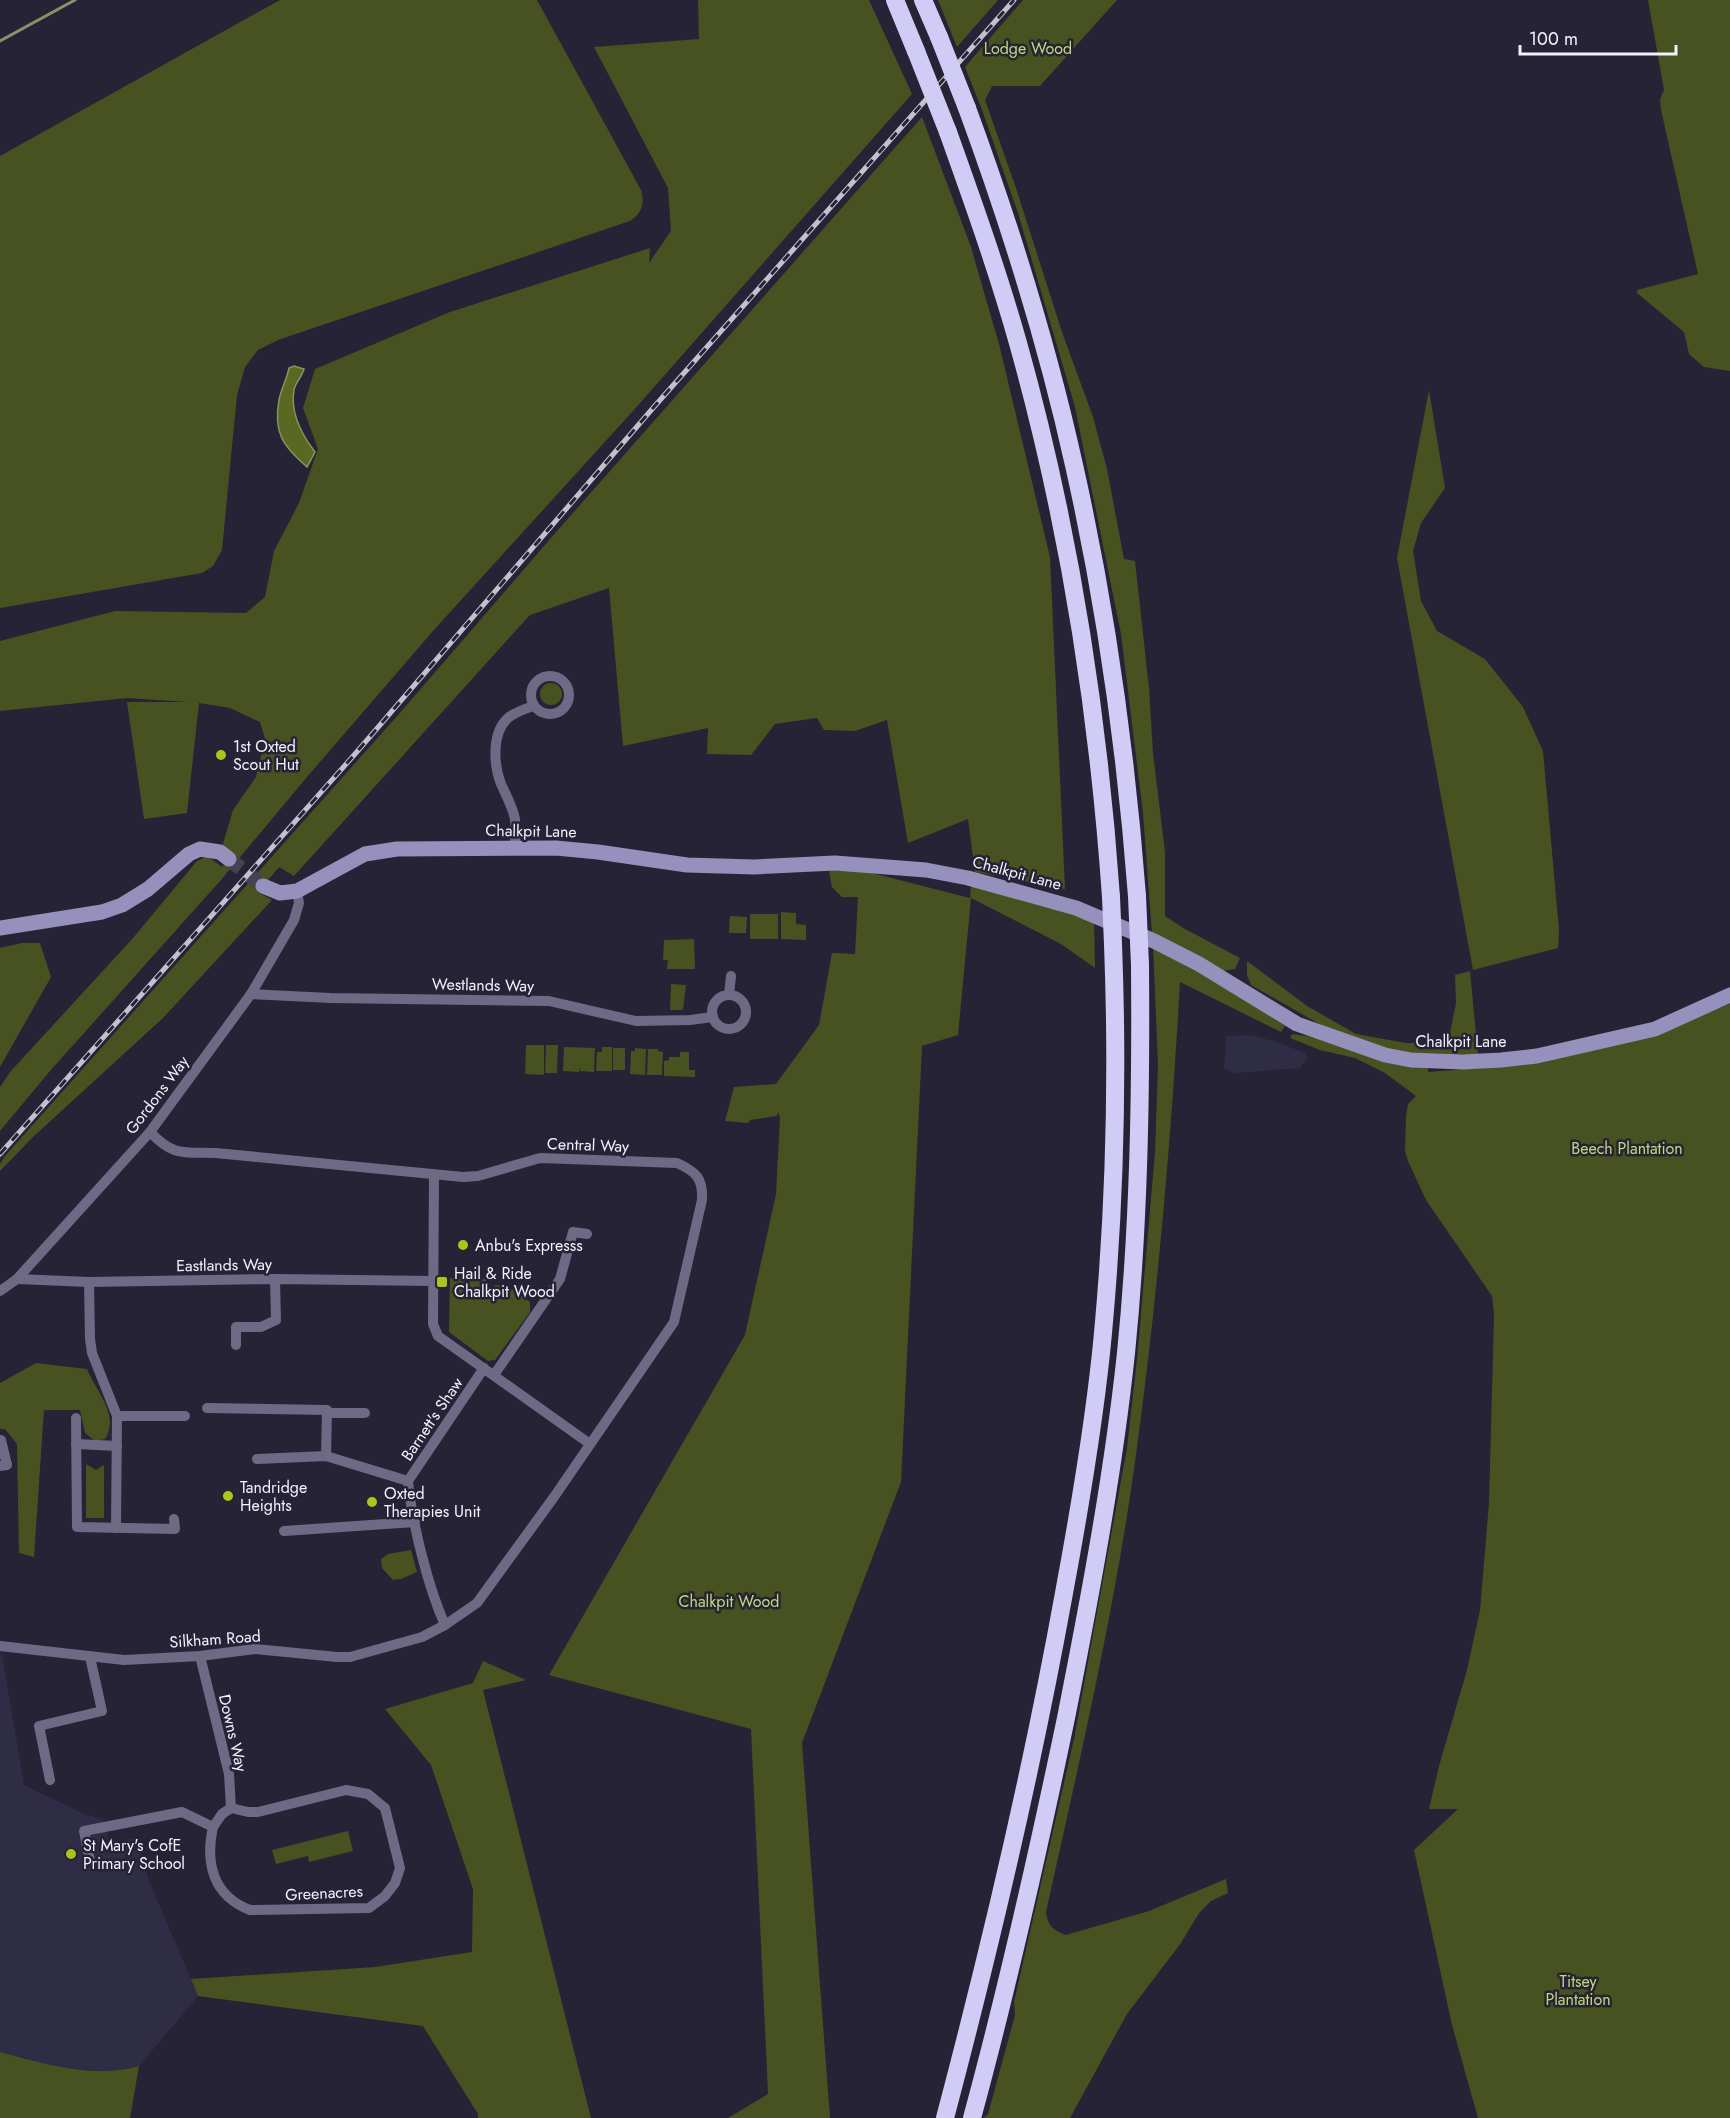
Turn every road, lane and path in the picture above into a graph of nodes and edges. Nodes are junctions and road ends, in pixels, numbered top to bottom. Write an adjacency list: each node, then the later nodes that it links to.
1 (895, 0): 50 (highway, bridge)
2 (924, 0): 51 (highway, bridge)
3 (533, 706): 4 (street)
4 (515, 847): 7 (street, Chalkpit Lane); 12 (street, Chalkpit Lane)
5 (229, 859): 8 (street)
6 (263, 886): 7 (street)
7 (297, 891): 10 (street, Gordons Way)
8 (0, 928)
9 (731, 976): 11 (street)
10 (251, 994): 13 (street, Westlands Way); 14 (street, Gordons Way)
11 (729, 995): 13 (street); 13 (street)
12 (1730, 995)
13 (713, 1017)
14 (150, 1132): 15 (street, Central Way); 17 (street, Gordons Way)
15 (434, 1175): 19 (street); 32 (street, Central Way)
16 (587, 1234): 23 (street, Barnett's Shaw)
17 (16, 1279): 20 (street, Eastlands Way); 21 (street, Gordons Way)
18 (275, 1279): 19 (street, Eastlands Way); 20 (street, Eastlands Way); 22 (street)
19 (433, 1281): 23 (street)
20 (89, 1282): 27 (street)
21 (0, 1291)
22 (236, 1345)
23 (489, 1372): 32 (street); 37 (street, Barnett's Shaw)
24 (207, 1408): 25 (street)
25 (327, 1413): 26 (street); 34 (street)
26 (365, 1413)
27 (117, 1416): 28 (street); 33 (street)
28 (185, 1416)
29 (76, 1418): 31 (street)
30 (1, 1440): 36 (street)
31 (76, 1444): 33 (street); 40 (street)
32 (590, 1444): 42 (street, Silkham Road)
33 (117, 1446): 40 (street)
34 (326, 1456): 35 (street); 37 (street)
35 (257, 1459)
36 (0, 1466)
37 (408, 1481): 39 (street, Barnett's Shaw)
38 (174, 1519): 40 (street)
39 (415, 1522): 41 (street); 42 (street, Barnett's Shaw)
40 (116, 1528)
41 (284, 1531)
42 (445, 1625): 44 (street, Silkham Road)
43 (0, 1646): 45 (street, Silkham Road)
44 (200, 1656): 45 (street, Silkham Road); 47 (street, Downs Way)
45 (90, 1657): 46 (street)
46 (50, 1780)
47 (231, 1808): 48 (street); 48 (street, Greenacres)
48 (213, 1827): 49 (street)
49 (90, 1861)
50 (945, 2118)
51 (972, 2118)

